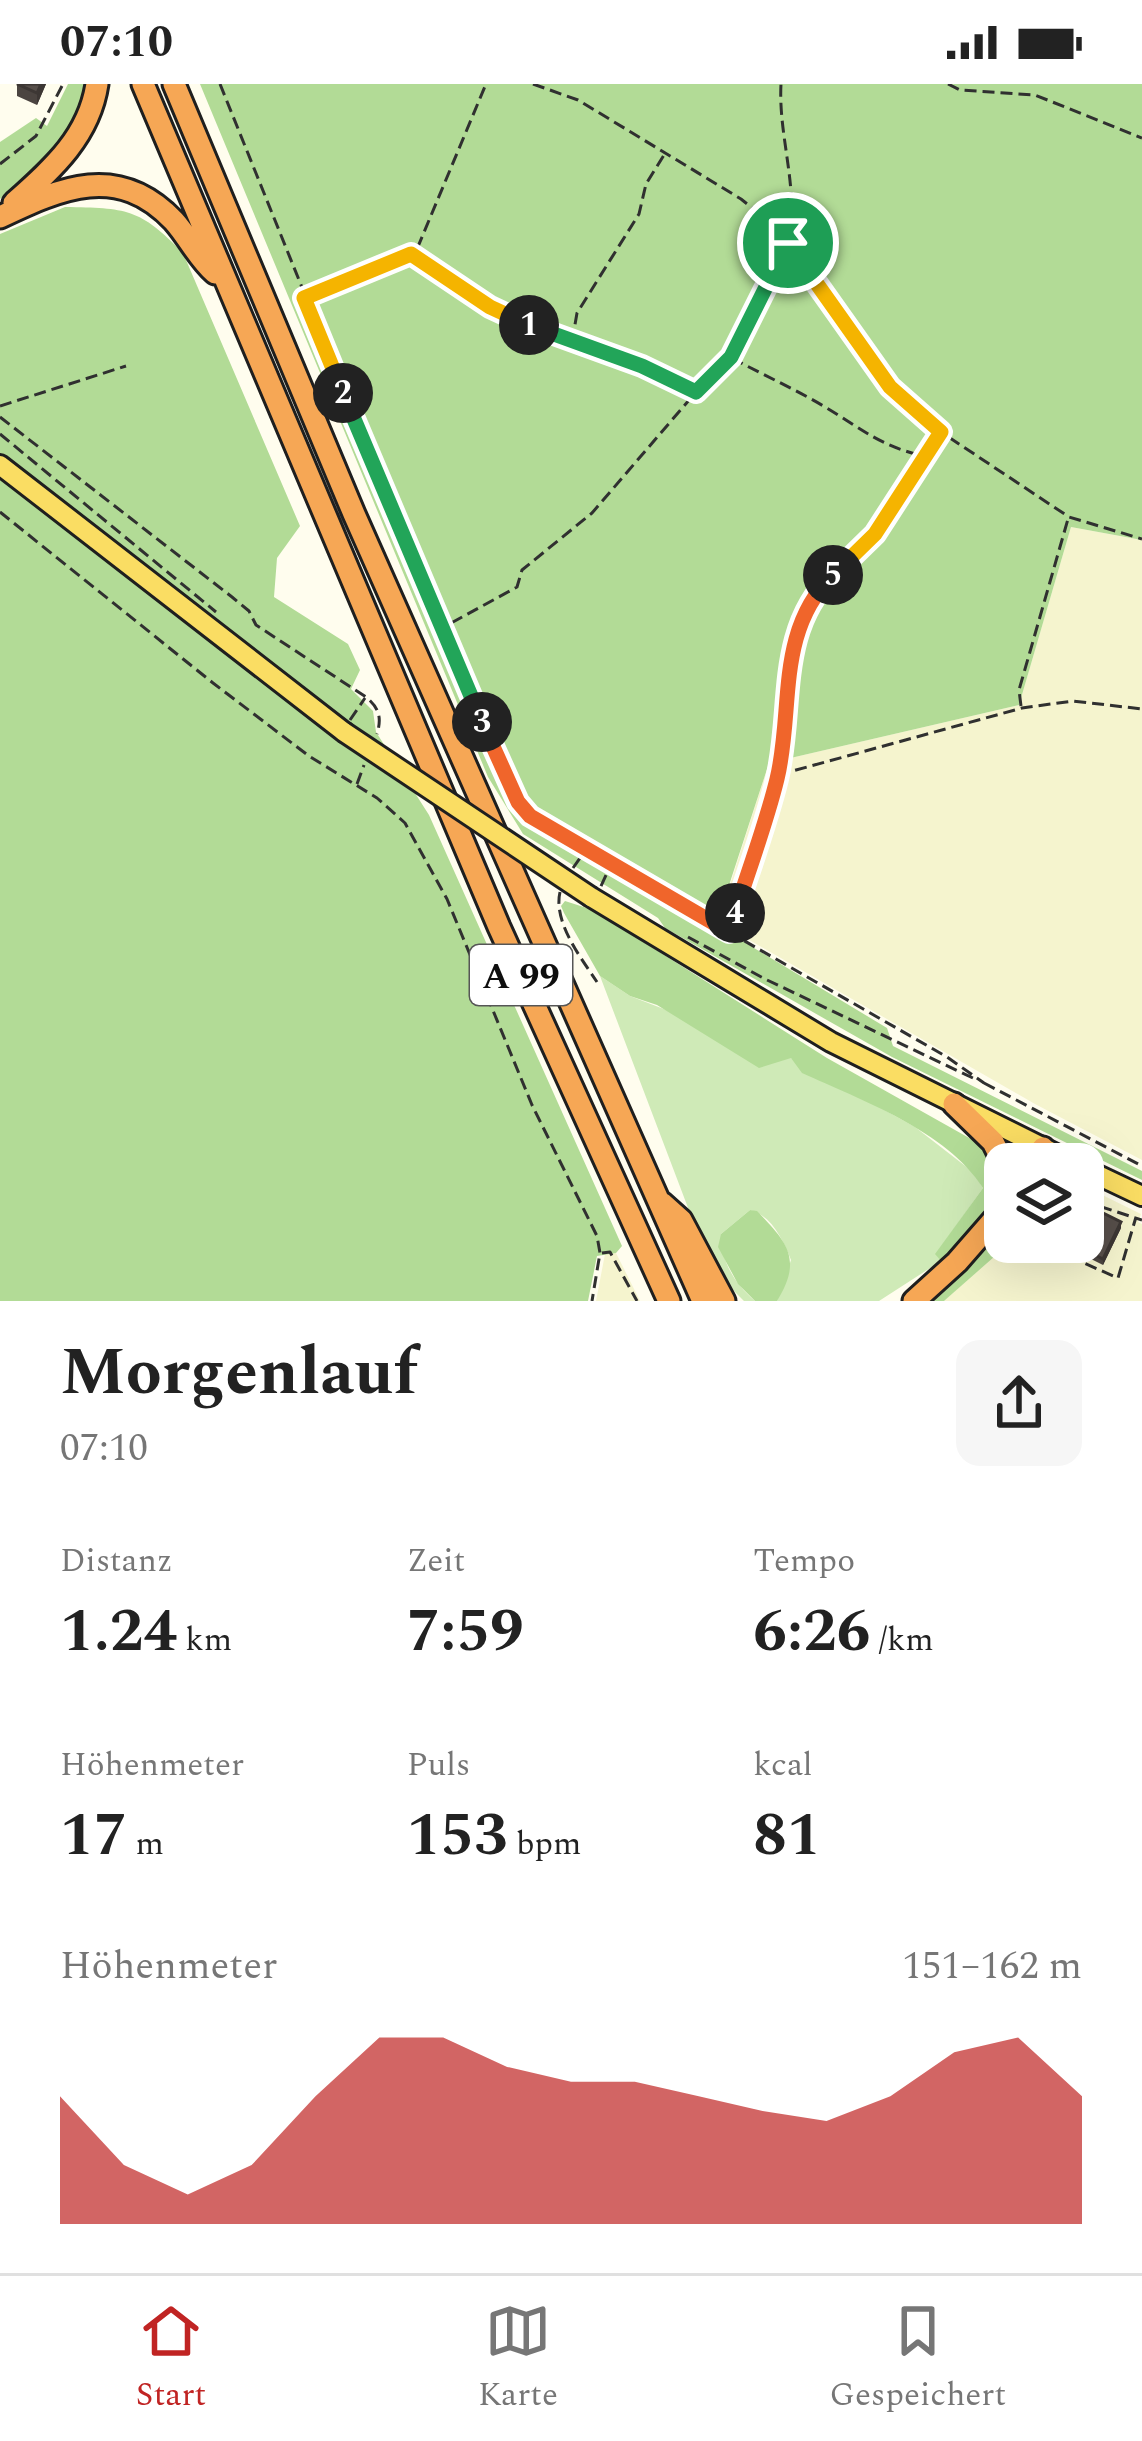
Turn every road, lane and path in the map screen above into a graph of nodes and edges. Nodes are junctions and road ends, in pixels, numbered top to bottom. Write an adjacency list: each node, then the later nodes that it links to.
1 (63, 84): 12 (path)
2 (97, 84): 13 (highway)
3 (142, 84): 16 (highway, A 99)
4 (174, 84): 51 (highway, A 99)
5 (220, 84): 17 (path)
6 (486, 84): 15 (path)
7 (533, 84): 11 (path)
8 (781, 84): 14 (path)
9 (948, 84): 10 (path)
10 (1142, 138)
11 (665, 153): 14 (path); 18 (path)
12 (0, 164)
13 (0, 216): 16 (highway)
14 (788, 243): 19 (path); 24 (path)
15 (411, 254): 17 (path); 18 (path)
16 (224, 282): 60 (highway, A 99)
17 (304, 298): 32 (path)
18 (572, 342): 21 (path)
19 (731, 357): 21 (path); 26 (path)
20 (126, 366): 22 (path)
21 (696, 392): 32 (path)
22 (0, 406)
23 (0, 417): 33 (path)
24 (941, 432): 26 (path); 29 (path)
25 (0, 434): 31 (path)
26 (925, 456): 37 (path)
27 (0, 466): 36 (main road)
28 (0, 512): 38 (path)
29 (1069, 517): 30 (path); 34 (path)
30 (1142, 538)
31 (224, 619)
32 (441, 629): 39 (path)
33 (366, 697): 36 (path); 38 (path)
34 (1022, 708): 35 (path); 37 (path)
35 (1142, 710)
36 (349, 723): 41 (main road, bridge)
37 (778, 775): 43 (path)
38 (357, 786): 56 (path)
39 (586, 850): 40 (path); 44 (path)
40 (612, 862): 41 (path); 43 (path)
41 (598, 888): 46 (main road)
42 (671, 928): 45 (path)
43 (729, 932): 45 (path)
44 (597, 982)
45 (984, 1083): 49 (path)
46 (954, 1104): 47 (highway); 48 (main road)
47 (994, 1143)
48 (1018, 1143)
49 (1142, 1166)
50 (1104, 1178): 52 (main road)
51 (653, 1195): 61 (highway, A 99); 62 (highway)
52 (1142, 1196)
53 (1104, 1207): 54 (path)
54 (1139, 1218): 57 (path)
55 (984, 1231): 63 (highway)
56 (600, 1253): 58 (path); 59 (path)
57 (1084, 1263)
58 (592, 1301)
59 (637, 1301)
60 (669, 1301)
61 (703, 1301)
62 (724, 1301)
63 (914, 1301)

